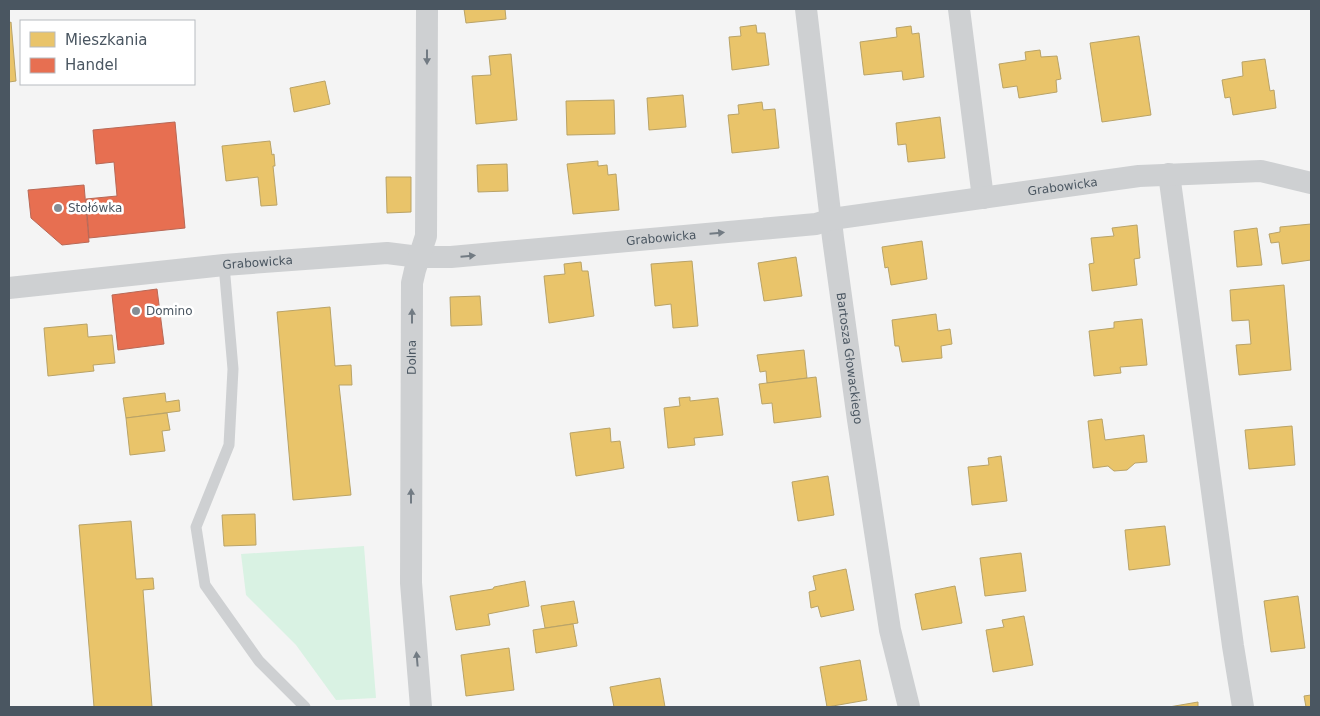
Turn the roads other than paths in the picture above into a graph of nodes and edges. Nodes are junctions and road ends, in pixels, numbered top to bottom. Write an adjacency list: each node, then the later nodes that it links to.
1 (427, 9): 8 (street, Dolna, one-way to 8)
2 (806, 9): 7 (street, Bartosza Głowackiego)
3 (959, 9): 6 (street)
4 (1169, 174): 5 (street, Grabowicka); 6 (street, Grabowicka); 14 (street)
5 (1311, 182)
6 (983, 198): 7 (street, Grabowicka)
7 (832, 219): 8 (street, Grabowicka, one-way to 7); 13 (street, Bartosza Głowackiego)
8 (420, 257): 9 (street, Grabowicka); 12 (street, Dolna, one-way to 8)
9 (224, 265): 10 (street, Grabowicka); 11 (lane)
10 (9, 288)
11 (305, 707)
12 (421, 707)
13 (909, 707)
14 (1243, 707)

